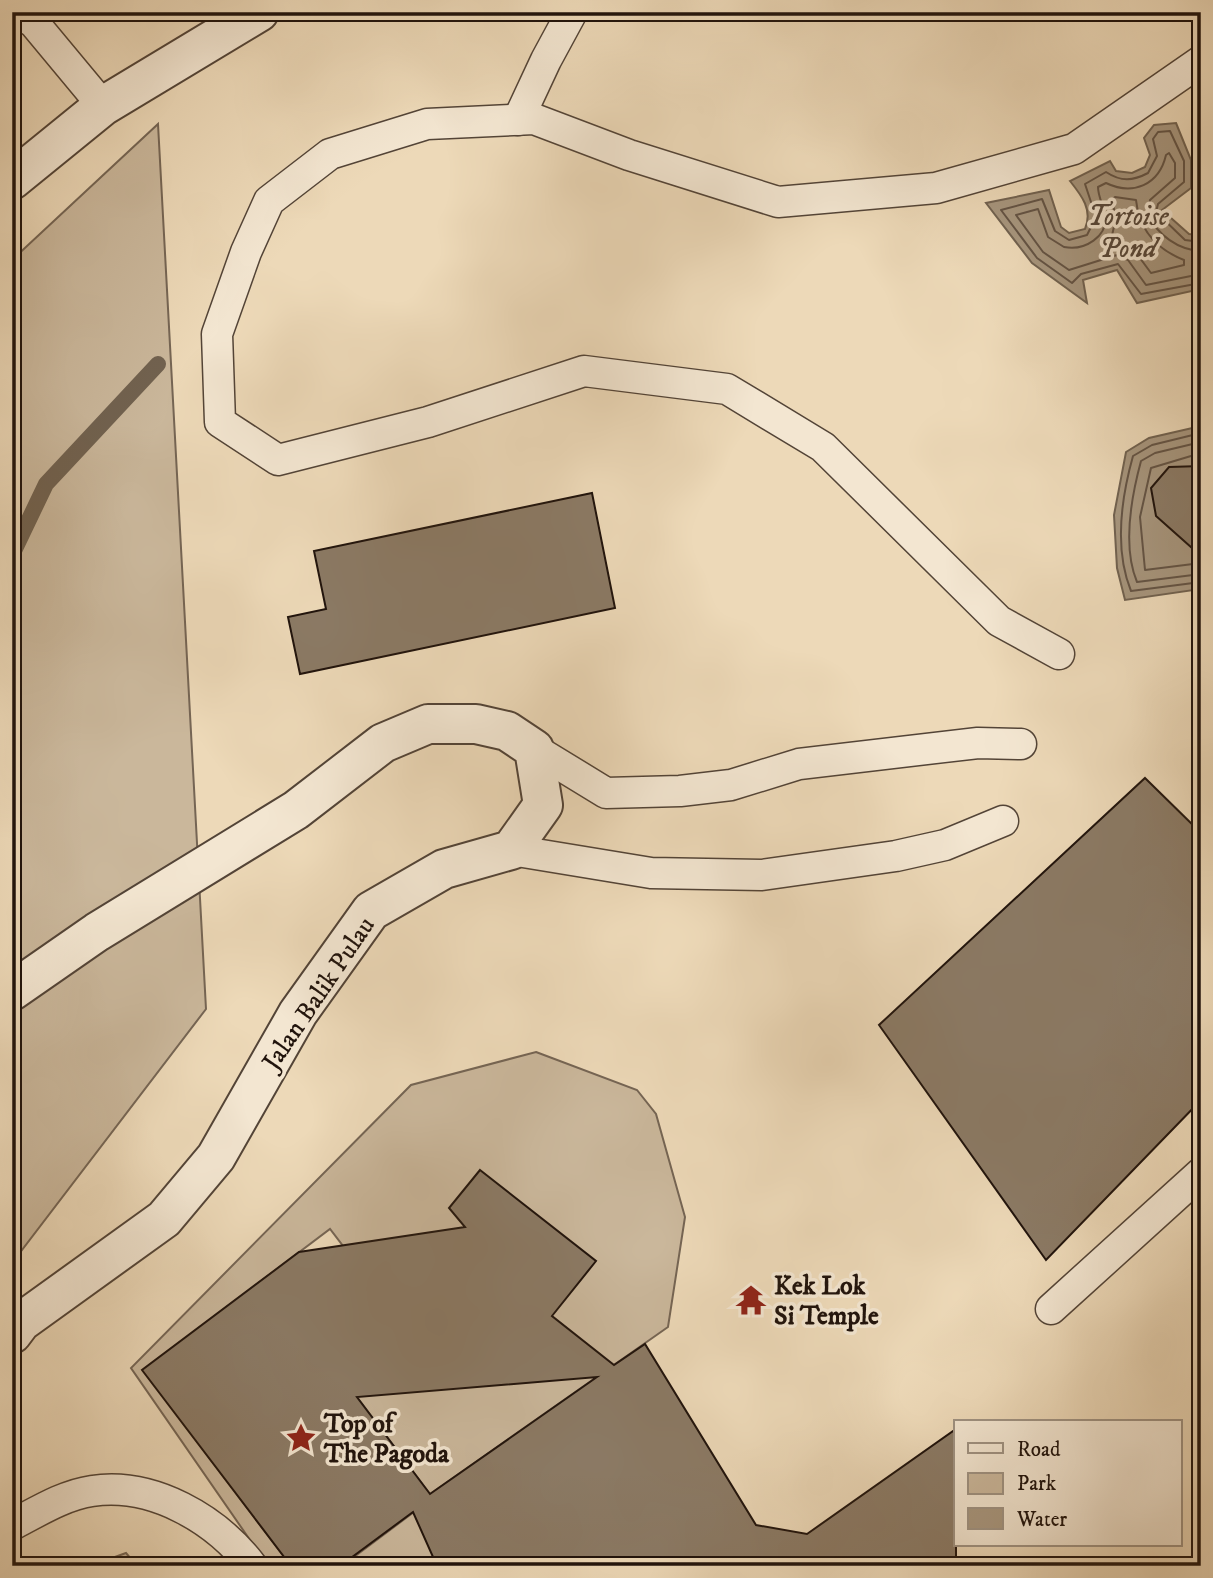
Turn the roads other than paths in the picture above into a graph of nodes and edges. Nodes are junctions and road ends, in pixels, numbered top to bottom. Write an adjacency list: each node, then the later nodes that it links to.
1 (18, 12): 5 (lane)
2 (259, 12): 5 (street)
3 (572, 12): 6 (lane)
4 (1201, 61): 6 (lane)
5 (103, 106): 7 (street)
6 (518, 120): 8 (lane)
7 (12, 180)
8 (1059, 654)
9 (1021, 744): 10 (lane)
10 (534, 749): 12 (street); 13 (street)
11 (1003, 821): 12 (lane)
12 (511, 850): 16 (street, Jalan Balik Pulau)
13 (12, 991)
14 (1201, 1174): 15 (lane)
15 (1051, 1309)
16 (12, 1334)
17 (12, 1525): 18 (lane)
18 (252, 1566)

